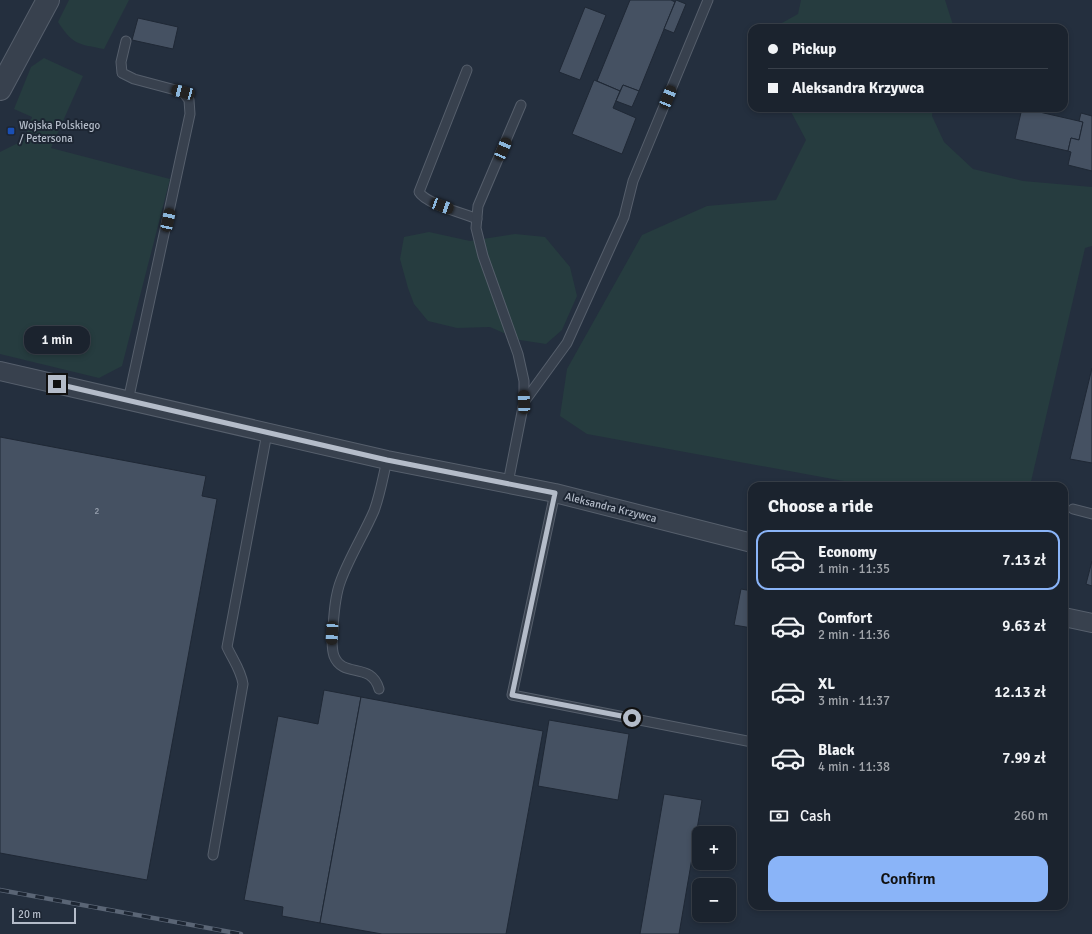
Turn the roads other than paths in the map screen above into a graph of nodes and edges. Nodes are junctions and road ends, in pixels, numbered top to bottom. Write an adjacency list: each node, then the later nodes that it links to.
1 (48, 0): 5 (street)
2 (708, 0): 10 (lane)
3 (126, 41): 9 (lane)
4 (467, 70): 7 (lane)
5 (0, 89)
6 (521, 105): 7 (lane)
7 (477, 219): 10 (lane)
8 (0, 371): 9 (street, Aleksandra Krzywca)
9 (128, 401): 11 (street, Aleksandra Krzywca)
10 (524, 402): 13 (lane)
11 (267, 433): 12 (street, Aleksandra Krzywca); 22 (lane)
12 (387, 460): 13 (street, Aleksandra Krzywca); 20 (lane)
13 (508, 483): 14 (street, Aleksandra Krzywca)
14 (555, 493): 17 (street, Aleksandra Krzywca); 21 (lane)
15 (1073, 509): 16 (lane)
16 (1092, 514)
17 (748, 542)
18 (1068, 618): 19 (street)
19 (1092, 623)
20 (379, 689)
21 (748, 741)
22 (213, 856)

